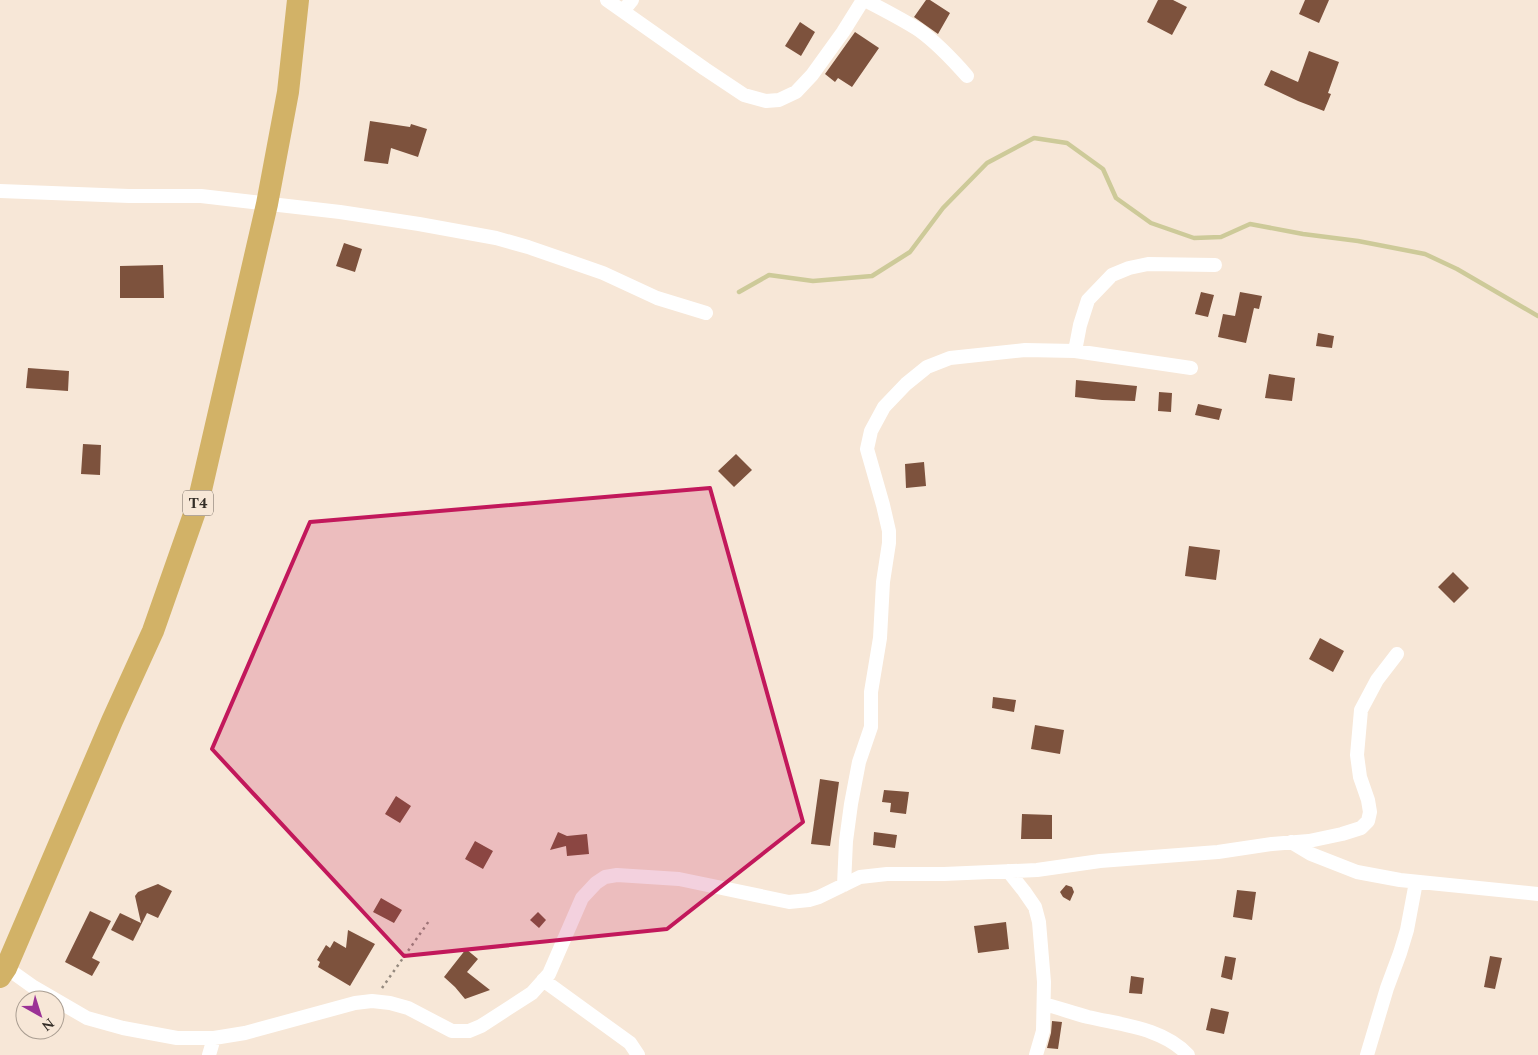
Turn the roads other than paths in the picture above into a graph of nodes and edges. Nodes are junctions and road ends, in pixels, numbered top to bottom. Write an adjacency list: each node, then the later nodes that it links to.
1 (298, 0): 8 (highway, T4)
2 (607, 0): 5 (street)
3 (632, 0): 5 (street)
4 (864, 0): 5 (street); 6 (street)
5 (623, 11)
6 (967, 76)
7 (0, 191): 8 (street)
8 (267, 204): 10 (street); 19 (highway, T4)
9 (1215, 265): 11 (street)
10 (706, 313)
11 (1075, 351): 12 (street); 17 (street)
12 (1191, 368)
13 (1397, 654): 14 (street)
14 (1291, 842): 15 (street); 16 (street)
15 (1008, 872): 17 (street); 21 (street)
16 (1416, 882): 18 (street); 27 (street)
17 (844, 885): 20 (street)
18 (1538, 894)
19 (2, 969): 22 (street)
20 (543, 980): 22 (street); 24 (street)
21 (1044, 1004): 25 (street); 26 (street)
22 (214, 1038): 23 (street)
23 (209, 1055)
24 (638, 1055)
25 (1036, 1055)
26 (1188, 1055)
27 (1367, 1055)

